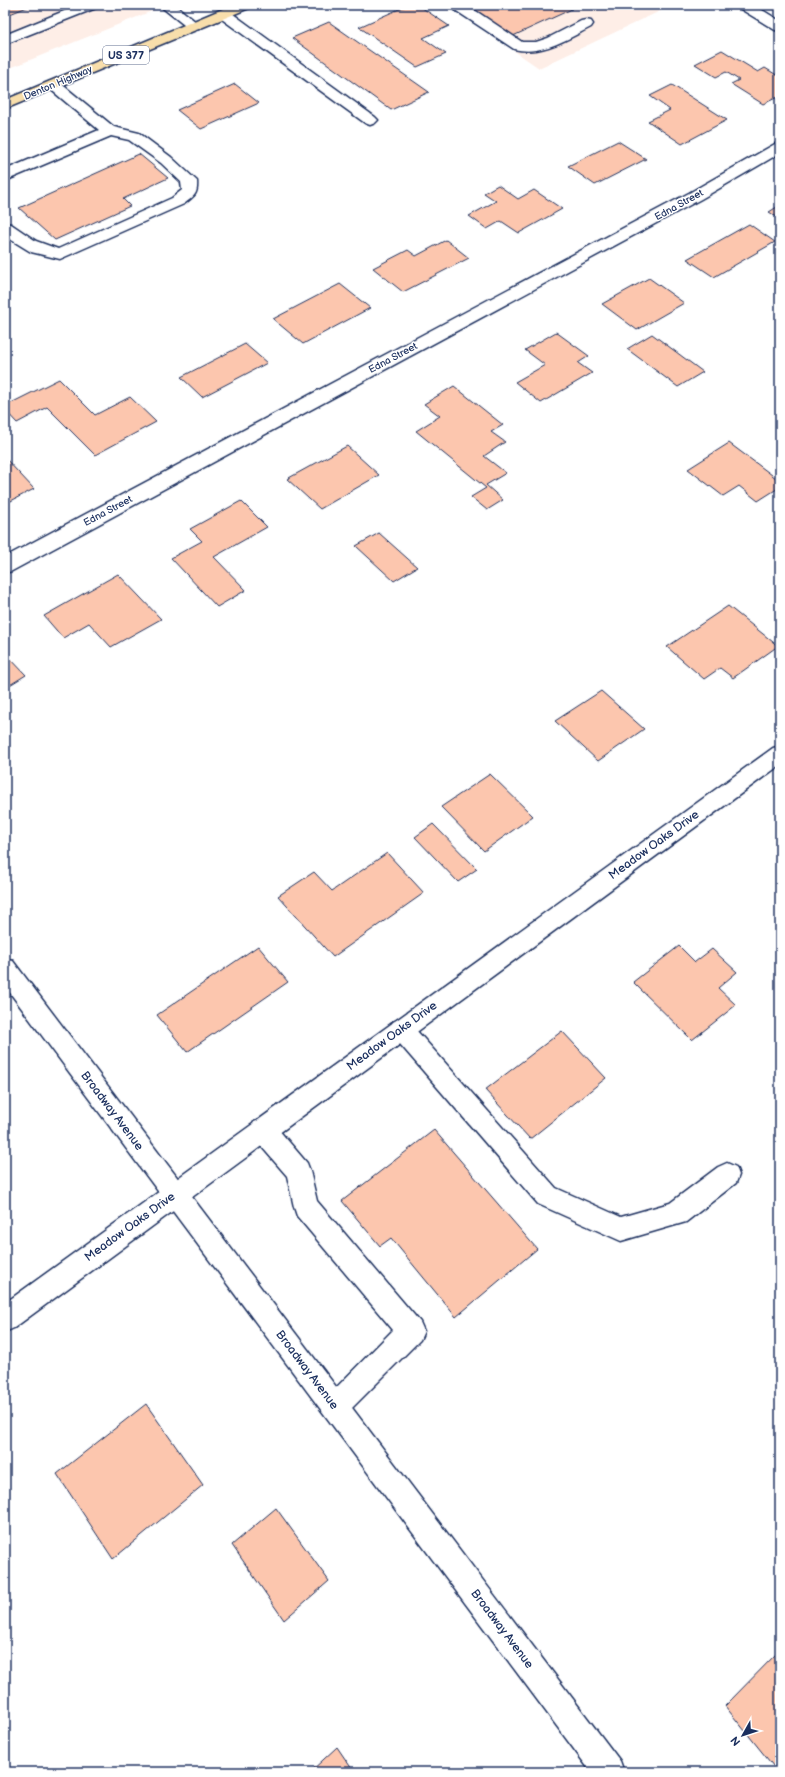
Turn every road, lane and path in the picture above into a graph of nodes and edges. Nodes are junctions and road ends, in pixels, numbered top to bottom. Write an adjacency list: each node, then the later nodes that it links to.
1 (91, 5): 10 (street)
2 (166, 5): 8 (street)
3 (244, 5): 6 (main road, Denton Highway / US 377)
4 (458, 5): 7 (street)
5 (744, 5): 9 (street)
6 (224, 14): 8 (main road, Denton Highway / US 377); 13 (street)
7 (586, 24)
8 (194, 26): 11 (main road, Denton Highway / US 377)
9 (780, 26)
10 (5, 40)
11 (54, 85): 12 (main road, Denton Highway / US 377); 14 (street)
12 (5, 106)
13 (370, 120)
14 (109, 131): 16 (street); 17 (street)
15 (780, 147): 18 (street, Edna Street)
16 (5, 176)
17 (5, 228)
18 (5, 566)
19 (780, 754): 21 (street, Meadow Oaks Drive)
20 (5, 968): 24 (street, Broadway Avenue)
21 (401, 1029): 22 (street, Meadow Oaks Drive); 23 (street)
22 (263, 1130): 24 (street, Meadow Oaks Drive); 26 (street)
23 (728, 1175)
24 (175, 1194): 25 (street, Meadow Oaks Drive); 26 (street, Broadway Avenue)
25 (5, 1319)
26 (335, 1407): 27 (street, Broadway Avenue)
27 (609, 1772)

